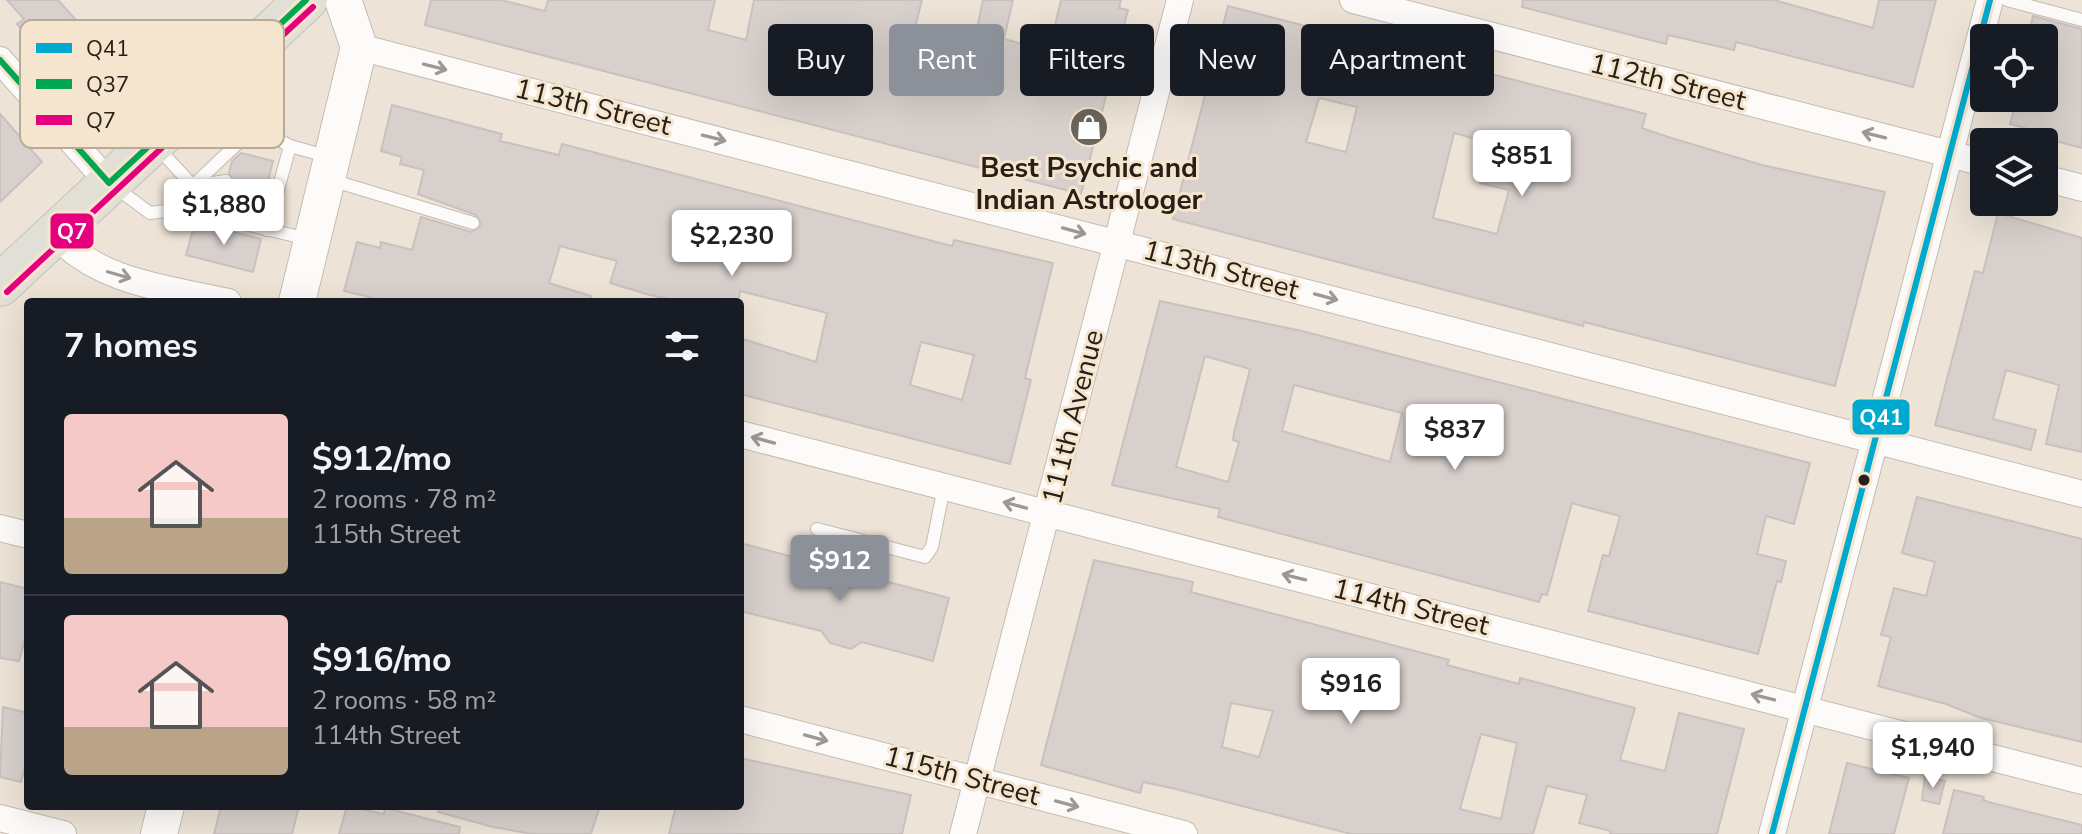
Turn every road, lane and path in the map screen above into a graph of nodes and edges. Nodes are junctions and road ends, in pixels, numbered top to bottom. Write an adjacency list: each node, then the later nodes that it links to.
1 (306, 0): 8 (main road)
2 (343, 0): 9 (main road)
3 (1180, 0): 32 (street, 111th Avenue)
4 (1353, 0): 18 (street, 112th Street, one-way to 4)
5 (1990, 0): 18 (street)
6 (2007, 0): 7 (lane)
7 (2082, 20)
8 (284, 21)
9 (359, 47): 21 (main road); 32 (street, 113th Street, one-way to 32)
10 (0, 60): 11 (street)
11 (20, 83)
12 (284, 143): 13 (lane)
13 (290, 146): 21 (lane); 29 (lane)
14 (78, 148): 24 (street)
15 (148, 148): 24 (main road)
16 (158, 148): 25 (lane)
17 (233, 148): 25 (lane)
18 (1949, 154): 19 (street, 112th Street); 37 (street)
19 (1970, 159)
20 (231, 162): 25 (lane)
21 (331, 169): 28 (lane); 31 (main road)
22 (226, 181): 25 (lane)
23 (2058, 182): 26 (street)
24 (109, 183): 25 (lane); 30 (main road)
25 (193, 186): 27 (lane); 29 (lane)
26 (2082, 188)
27 (221, 201)
28 (473, 223)
29 (267, 230): 31 (lane)
30 (55, 234): 33 (main road); 34 (street, one-way to 34)
31 (313, 241): 35 (main road)
32 (1117, 243): 37 (street, 113th Street, one-way to 37); 40 (street, 111th Avenue)
33 (0, 285)
34 (212, 298)
35 (298, 298)
36 (744, 435): 38 (street, 114th Street, one-way to 36)
37 (1873, 439): 39 (street, 113th Street); 44 (street)
38 (944, 487): 40 (street, 114th Street, one-way to 38); 42 (lane)
39 (2082, 494)
40 (1048, 514): 44 (street, 114th Street, one-way to 40); 46 (street, 111th Avenue)
41 (0, 528): 43 (street)
42 (817, 529)
43 (24, 534)
44 (1805, 708): 47 (street, 114th Street); 54 (street)
45 (744, 720): 46 (street, 115th Street, one-way to 46)
46 (977, 780): 52 (street, 111th Avenue); 53 (street, 115th Street, one-way to 53)
47 (2082, 781)
48 (165, 810): 51 (main road)
49 (0, 818): 50 (street)
50 (63, 834)
51 (159, 834)
52 (963, 834)
53 (1184, 834)
54 (1772, 834)

